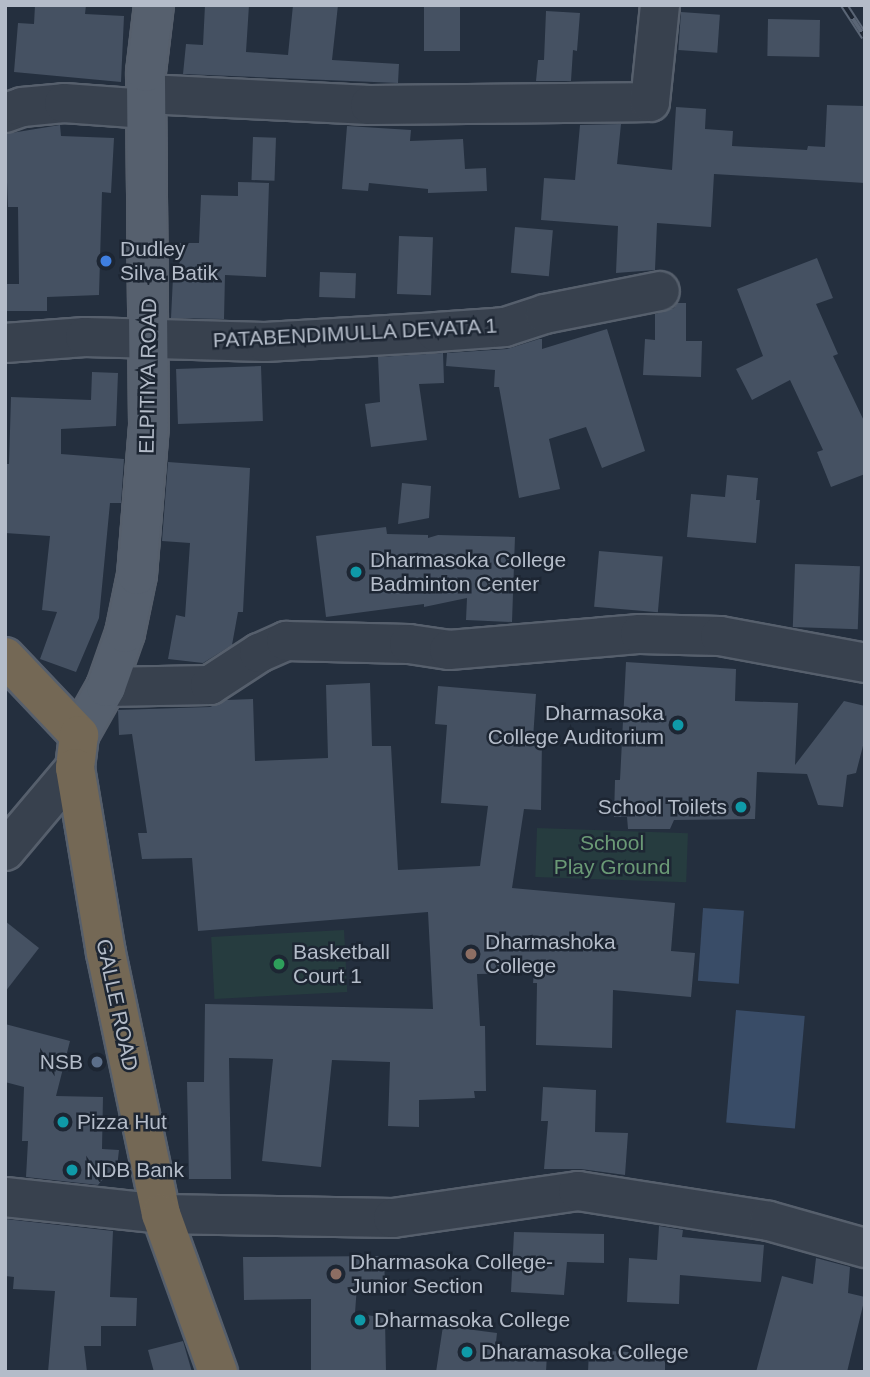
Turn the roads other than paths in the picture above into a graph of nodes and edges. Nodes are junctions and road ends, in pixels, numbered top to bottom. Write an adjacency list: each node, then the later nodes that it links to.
1 (154, 5): 3 (main road, ELPITIYA ROAD)
2 (660, 5): 3 (street)
3 (146, 102): 4 (street); 6 (main road, ELPITIYA ROAD)
4 (5, 113)
5 (660, 291): 6 (street, PATABENDIMULLA DEVATA 1)
6 (150, 339): 7 (street, PATABENDIMULLA DEVATA 1); 10 (main road, ELPITIYA ROAD)
7 (5, 343)
8 (5, 657): 11 (highway)
9 (865, 663): 10 (street)
10 (106, 687): 11 (main road, ELPITIYA ROAD)
11 (77, 752): 12 (street); 14 (highway, GALLE ROAD)
12 (5, 851)
13 (5, 1197): 14 (street)
14 (161, 1214): 15 (street); 16 (highway, GALLE ROAD)
15 (865, 1248)
16 (218, 1372)

